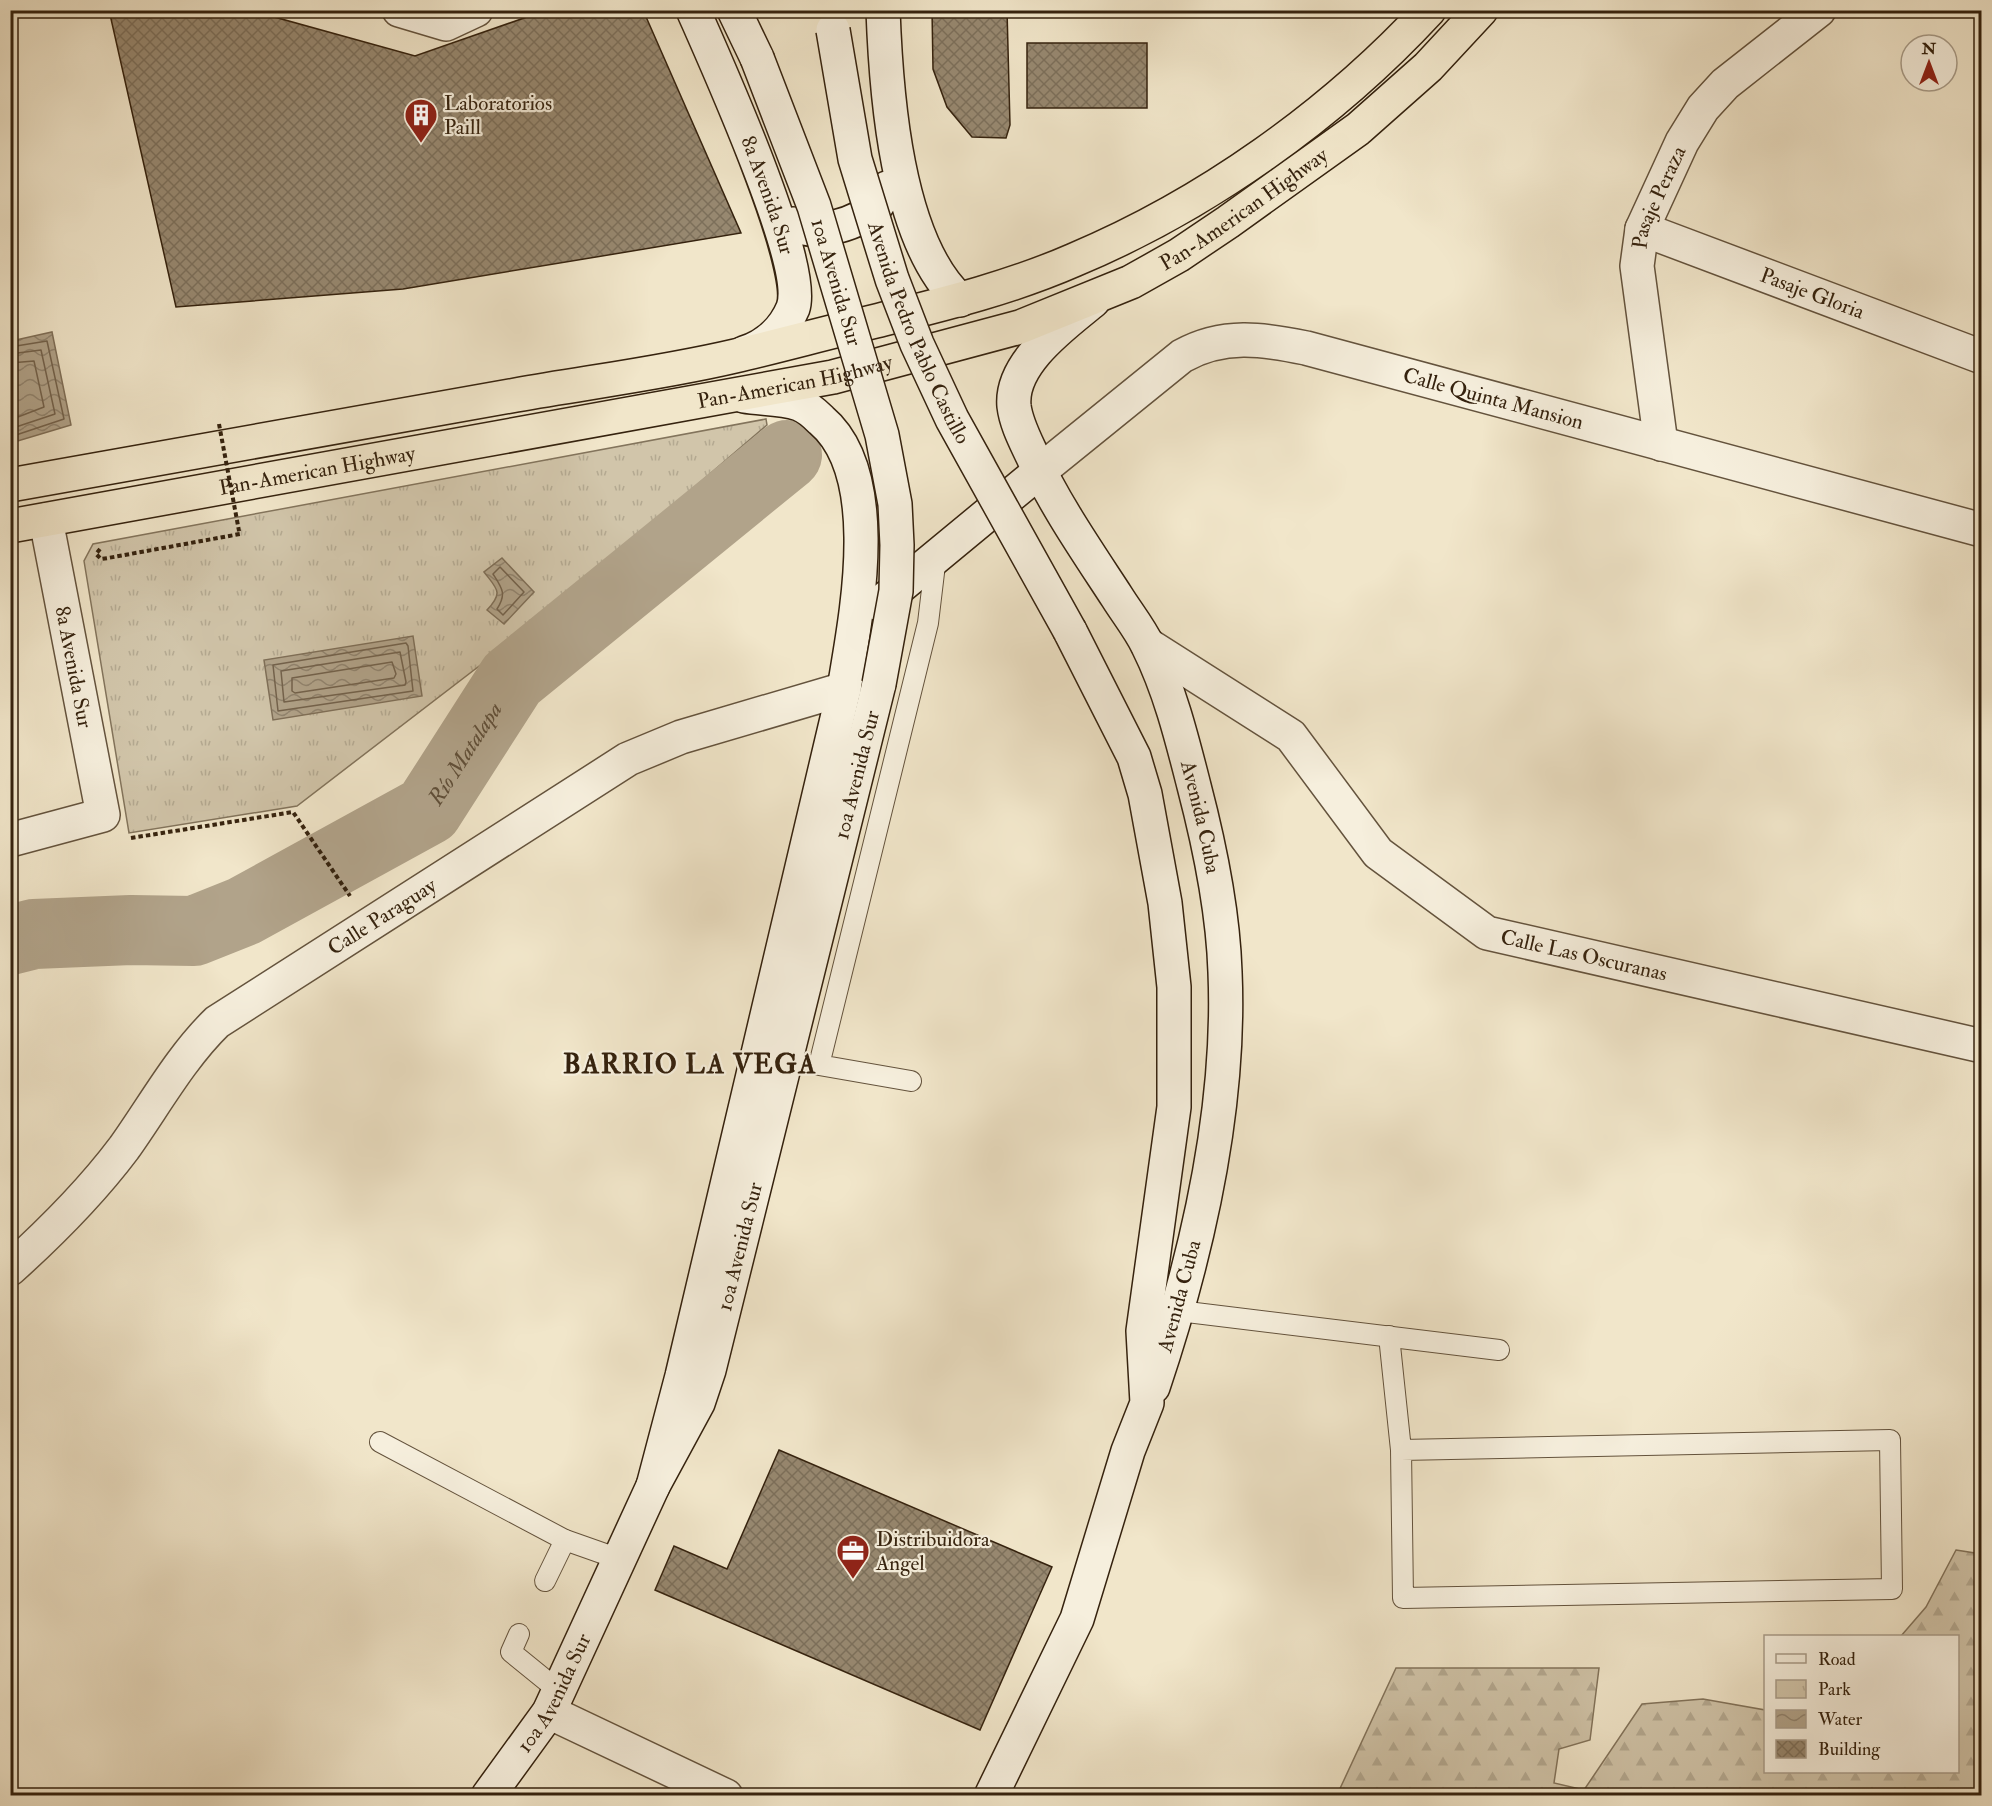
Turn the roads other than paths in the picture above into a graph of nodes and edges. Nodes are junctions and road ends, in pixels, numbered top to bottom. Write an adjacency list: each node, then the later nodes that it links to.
1 (399, 10): 2 (street)
2 (476, 10)
3 (693, 10): 11 (street, 8a Avenida Sur)
4 (734, 10): 39 (street, 10a Avenida Sur, bridge)
5 (883, 10): 10 (street, Avenida Pedro Pablo Castillo)
6 (1429, 10): 14 (highway, Pan-American Highway)
7 (1481, 10): 13 (highway, Pan-American Highway)
8 (1819, 10): 12 (street, Pasaje Peraza)
9 (832, 20): 26 (street, Avenida Pedro Pablo Castillo, bridge)
10 (893, 139): 11 (street); 14 (street, Avenida Pedro Pablo Castillo)
11 (766, 190): 15 (street, 8a Avenida Sur)
12 (1642, 229): 16 (street, Pasaje Gloria); 18 (street, Pasaje Peraza)
13 (1098, 298): 17 (highway, Pan-American Highway); 19 (street, Avenida Cuba)
14 (960, 300): 15 (highway, Pan-American Highway)
15 (732, 357): 20 (highway, Pan-American Highway)
16 (1982, 357)
17 (738, 395): 21 (highway, Pan-American Highway); 25 (street, 10a Avenida Sur)
18 (1661, 444): 19 (street, Calle Quinta Mansion); 22 (street, Calle Quinta Mansion)
19 (1040, 471): 24 (street, Calle Quinta Mansion); 27 (street, Avenida Cuba)
20 (10, 485)
21 (46, 520): 23 (highway, Pan-American Highway); 29 (street, 8a Avenida Sur)
22 (1980, 524)
23 (10, 526)
24 (936, 556): 25 (street, Calle Quinta Mansion); 31 (lane)
25 (855, 624): 28 (street, 10a Avenida Sur)
26 (1070, 631): 36 (street, Avenida Cuba)
27 (1148, 645): 30 (street, Calle Las Oscuranas); 33 (street, Avenida Cuba)
28 (844, 689): 32 (street, Calle Paraguay); 39 (street, 10a Avenida Sur)
29 (10, 840)
30 (1982, 1046)
31 (911, 1081)
32 (10, 1269)
33 (1179, 1311): 34 (lane); 36 (street, Avenida Cuba)
34 (1389, 1336): 35 (lane); 38 (lane)
35 (1499, 1350)
36 (1147, 1403): 47 (street, Avenida Cuba)
37 (380, 1442): 40 (lane)
38 (1401, 1449): 38 (lane)
39 (653, 1486): 41 (street, 10a Avenida Sur)
40 (565, 1540): 41 (lane); 42 (lane)
41 (619, 1559): 44 (street, 10a Avenida Sur)
42 (545, 1581)
43 (519, 1634): 44 (lane)
44 (554, 1701): 45 (street, 10a Avenida Sur); 46 (street)
45 (488, 1796)
46 (726, 1796)
47 (991, 1796)

